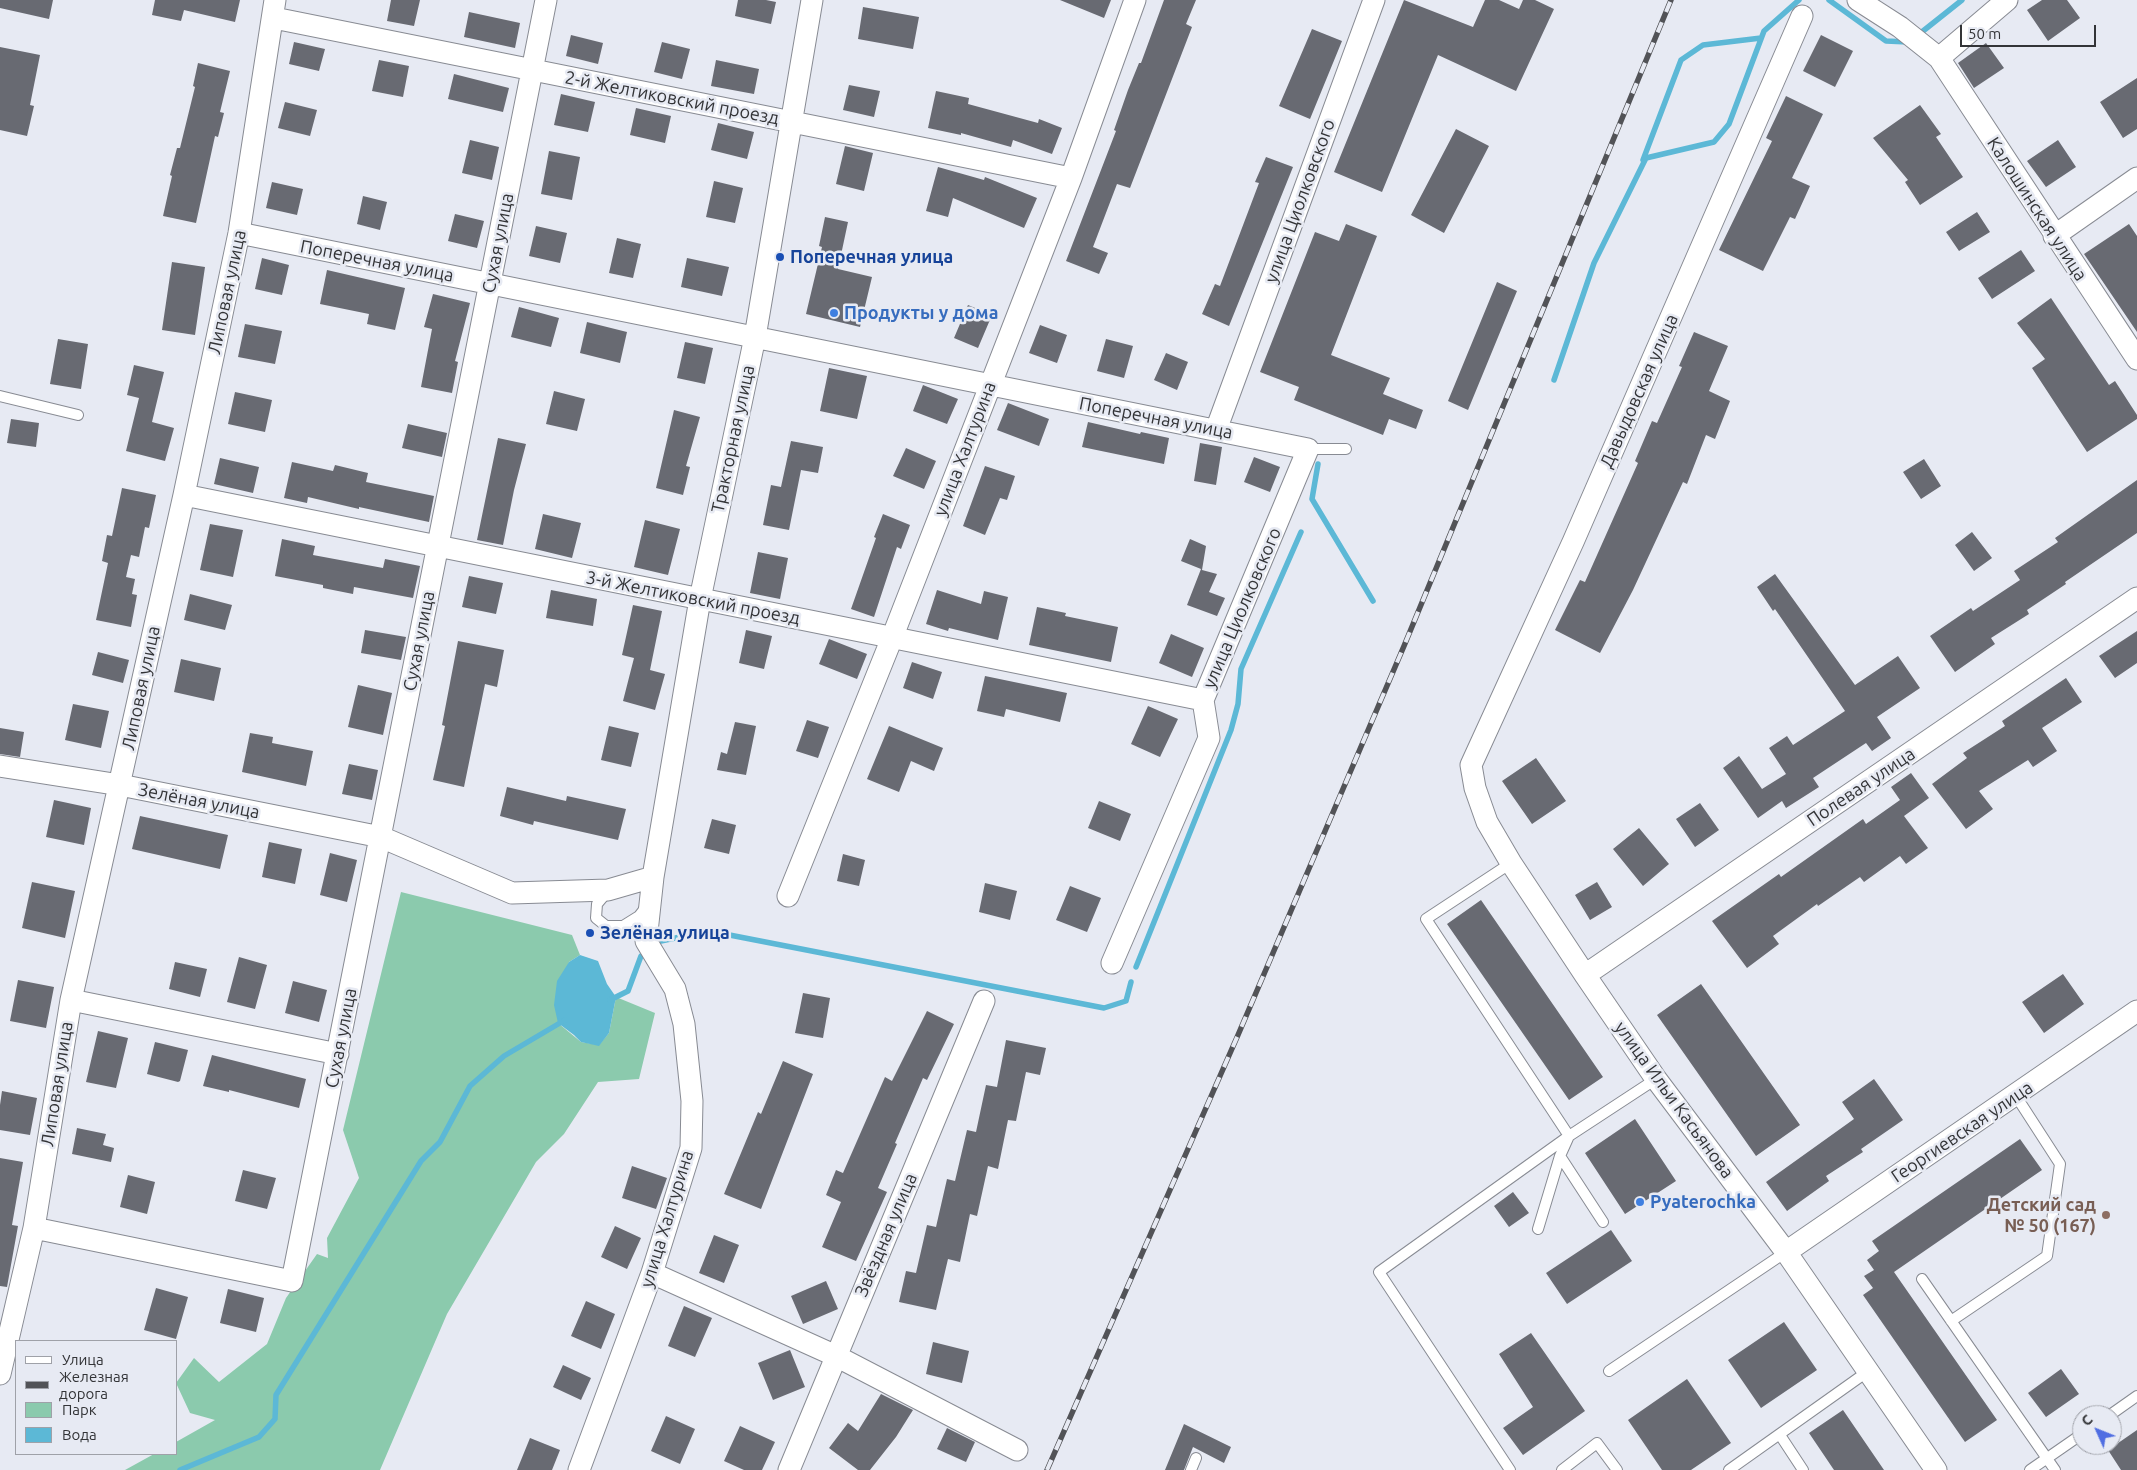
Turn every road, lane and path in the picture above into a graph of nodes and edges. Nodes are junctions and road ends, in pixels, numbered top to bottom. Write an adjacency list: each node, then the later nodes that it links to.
1 (546, 0): 10 (street, Сухая улица)
2 (812, 0): 11 (street, Тракторная улица)
3 (1135, 0): 12 (street, улица Халтурина)
4 (1374, 0): 22 (street, улица Циолковского)
5 (1858, 0): 9 (street, Калошинская улица)
6 (2007, 0): 9 (street)
7 (274, 9): 10 (street, 2-й Желтиковский проезд); 14 (street, Липовая улица)
8 (1802, 16): 31 (street, Давыдовская улица)
9 (1938, 58): 15 (street, Калошинская улица)
10 (532, 70): 11 (street, 2-й Желтиковский проезд); 16 (street, Сухая улица)
11 (792, 122): 12 (street, 2-й Желтиковский проезд); 17 (street, Тракторная улица)
12 (1071, 178): 19 (street, улица Халтурина)
13 (2137, 178): 15 (street)
14 (240, 233): 16 (street, Поперечная улица); 25 (street, Липовая улица)
15 (2054, 236): 18 (street, Калошинская улица)
16 (490, 284): 17 (street, Поперечная улица); 26 (street, Сухая улица)
17 (755, 337): 19 (street, Поперечная улица); 28 (street, Тракторная улица)
18 (2137, 359)
19 (990, 385): 22 (street, Поперечная улица); 29 (street, улица Халтурина)
20 (0, 396): 21 (lane)
21 (78, 415)
22 (1216, 430): 23 (street, Поперечная улица)
23 (1308, 449): 24 (lane); 30 (street, улица Циолковского)
24 (1346, 449)
25 (184, 495): 26 (street, 3-й Желтиковский проезд); 33 (street, Липовая улица)
26 (438, 546): 28 (street, 3-й Желтиковский проезд); 34 (street, Сухая улица)
27 (2137, 598): 41 (street, Полевая улица)
28 (700, 599): 29 (street, 3-й Желтиковский проезд); 36 (street, Тракторная улица)
29 (892, 638): 30 (street, 3-й Желтиковский проезд); 38 (street, улица Халтурина)
30 (1203, 700): 40 (street, улица Циолковского)
31 (1471, 765): 35 (street, улица Ильи Касьянова)
32 (0, 766): 33 (street, Зелёная улица)
33 (120, 785): 34 (street, Зелёная улица); 42 (street, Липовая улица)
34 (380, 837): 37 (street, Зелёная улица); 45 (street, Сухая улица)
35 (1511, 863): 41 (street, улица Ильи Касьянова); 48 (lane)
36 (654, 877): 37 (street, Зелёная улица); 39 (street, улица Халтурина)
37 (608, 890): 39 (lane)
38 (788, 896)
39 (651, 900): 54 (street, улица Халтурина)
40 (1112, 963)
41 (1585, 975): 46 (street, улица Ильи Касьянова)
42 (71, 1000): 45 (street); 51 (street, Липовая улица)
43 (984, 1001): 57 (street, Звёздная улица)
44 (2137, 1012): 47 (street, Георгиевская улица)
45 (338, 1054): 51 (street, Сухая улица)
46 (1656, 1078): 48 (lane); 53 (street, улица Ильи Касьянова)
47 (2016, 1096): 53 (street, Георгиевская улица); 56 (lane)
48 (1569, 1136): 49 (lane); 71 (lane)
49 (1560, 1156): 50 (lane); 52 (lane)
50 (1603, 1222)
51 (34, 1228): 60 (street, Липовая улица)
52 (1538, 1229)
53 (1786, 1252): 58 (lane); 59 (street, улица Ильи Касьянова)
54 (652, 1273): 57 (street); 68 (street, улица Халтурина)
55 (1922, 1279): 56 (lane)
56 (1952, 1321): 67 (lane)
57 (836, 1356): 65 (street); 69 (street, Звёздная улица)
58 (1609, 1371)
59 (1867, 1372): 63 (lane); 76 (street, улица Ильи Касьянова)
60 (0, 1374)
61 (2137, 1396): 62 (lane)
62 (2122, 1407)
63 (1780, 1435): 74 (lane); 75 (lane)
64 (2072, 1441): 67 (lane)
65 (1017, 1450)
66 (1196, 1458): 70 (lane)
67 (2047, 1458): 77 (lane); 78 (lane)
68 (579, 1470)
69 (789, 1470)
70 (1191, 1470)
71 (1510, 1470)
72 (1562, 1470): 73 (lane)
73 (1617, 1470)
74 (1729, 1470)
75 (1803, 1470)
76 (1936, 1470)
77 (2030, 1470)
78 (2055, 1470)

